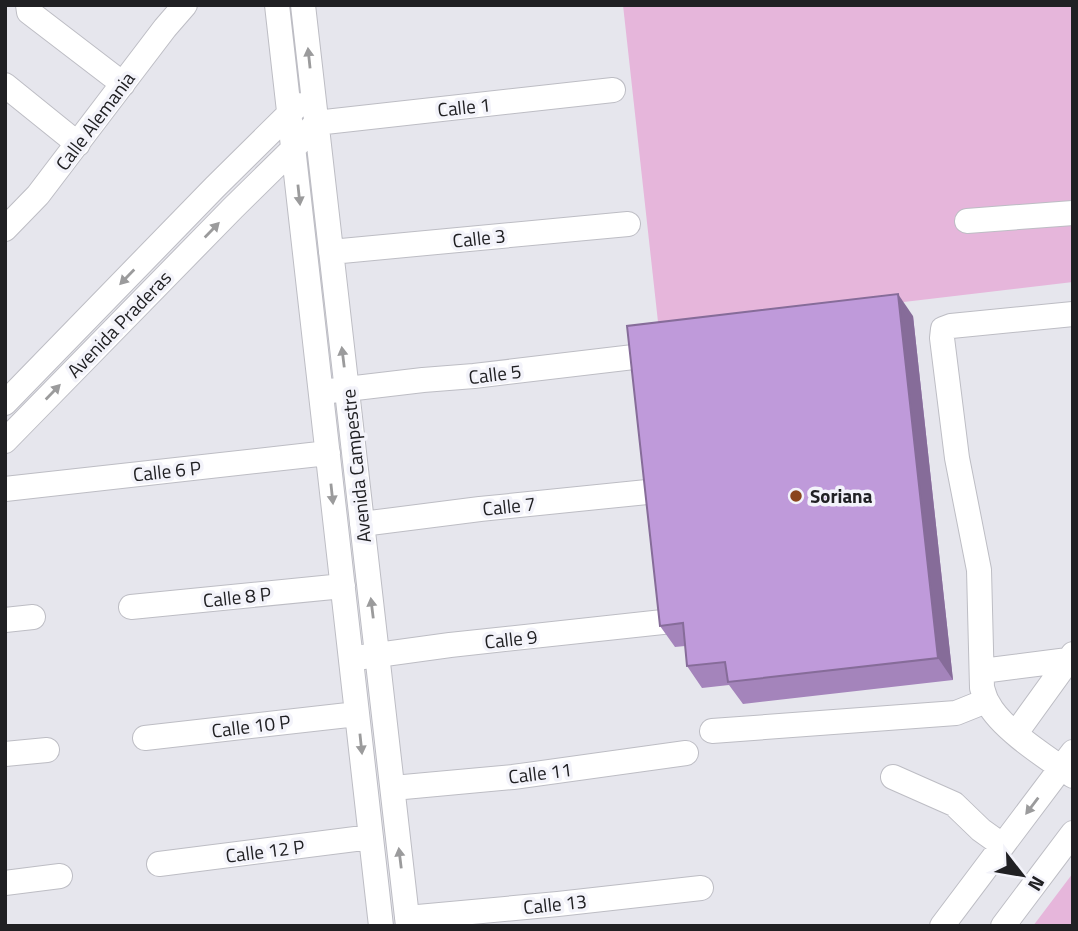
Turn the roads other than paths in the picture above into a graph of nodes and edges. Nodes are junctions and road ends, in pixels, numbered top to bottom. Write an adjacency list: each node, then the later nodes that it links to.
1 (28, 5): 6 (street)
2 (185, 5): 5 (street, Calle Alemania)
3 (277, 5): 10 (street, Avenida Campestre)
4 (303, 5): 8 (street, Avenida Campestre, one-way to 4)
5 (164, 17): 6 (street, Calle Alemania)
6 (124, 83): 12 (street, Calle Alemania)
7 (5, 85): 12 (street)
8 (312, 89): 10 (street, Avenida Praderas); 11 (street, Avenida Campestre)
9 (613, 90): 11 (street, Calle 1)
10 (289, 114): 13 (street, Avenida Campestre); 14 (street, Avenida Praderas)
11 (316, 122): 13 (street, Avenida Praderas); 20 (street, Avenida Campestre)
12 (78, 144): 18 (street, Calle Alemania)
13 (293, 149): 15 (street, Avenida Praderas); 24 (street, Avenida Campestre, one-way to 24)
14 (215, 187): 15 (street); 25 (street, Avenida Praderas, one-way to 25)
15 (233, 208): 26 (street, Avenida Praderas, one-way to 15)
16 (1073, 213): 17 (street)
17 (967, 221)
18 (7, 224)
19 (628, 224): 20 (street, Calle 3)
20 (331, 252): 23 (street, Avenida Campestre, one-way to 20)
21 (1073, 314): 39 (street)
22 (642, 356): 23 (street, Calle 5)
23 (347, 389): 24 (street, Calle 5); 30 (street, Avenida Campestre)
24 (321, 392): 27 (street, Avenida Campestre)
25 (5, 403)
26 (5, 441)
27 (328, 453): 28 (street, Calle 6 P); 31 (street, Avenida Campestre, one-way to 31)
28 (5, 489)
29 (657, 491): 30 (street, Calle 7)
30 (362, 523): 36 (street, Avenida Campestre, one-way to 30)
31 (343, 586): 32 (street, Calle 8 P); 38 (street, Avenida Campestre)
32 (131, 607)
33 (33, 617): 34 (street)
34 (5, 620)
35 (672, 621): 36 (street, Calle 9)
36 (377, 655): 38 (street, Calle 9); 50 (street, Avenida Campestre)
37 (1070, 657): 39 (street); 43 (street)
38 (351, 659): 41 (street, Avenida Campestre)
39 (982, 671): 40 (street)
40 (986, 701): 42 (street); 43 (street)
41 (357, 714): 44 (street, Calle 10 P); 52 (street, Avenida Campestre, one-way to 52)
42 (712, 732)
43 (1016, 733): 48 (street)
44 (145, 738)
45 (47, 750): 47 (street)
46 (687, 753): 50 (street, Calle 11)
47 (5, 754)
48 (1069, 765): 53 (street, one-way to 53)
49 (893, 777): 53 (street)
50 (393, 788): 58 (street, Avenida Campestre, one-way to 50)
51 (1073, 833): 61 (street)
52 (371, 837): 54 (street, Calle 12 P); 59 (street, Avenida Campestre)
53 (1002, 845): 60 (street)
54 (159, 864)
55 (60, 876): 56 (street)
56 (5, 883)
57 (702, 888): 58 (street, Calle 13)
58 (408, 922)
59 (381, 926)
60 (942, 926)
61 (1003, 926)

